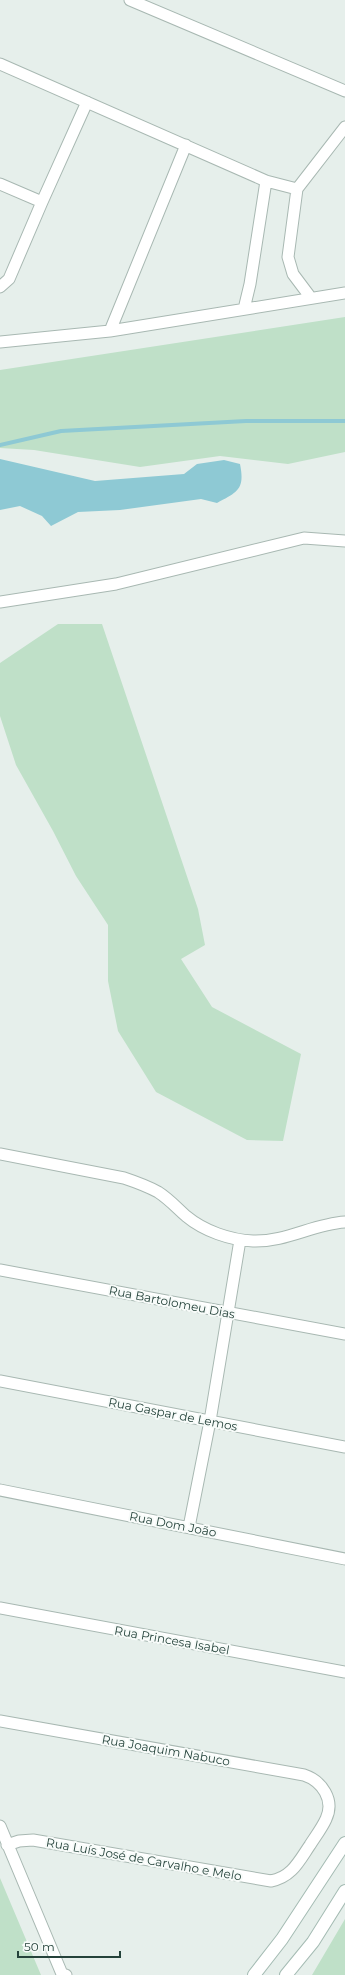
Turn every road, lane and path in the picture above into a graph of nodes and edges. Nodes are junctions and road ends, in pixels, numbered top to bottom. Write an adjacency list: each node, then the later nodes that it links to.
1 (130, 0): 3 (street)
2 (0, 64): 4 (street)
3 (345, 91)
4 (87, 102): 6 (street); 10 (street)
5 (345, 127): 9 (street)
6 (186, 144): 7 (street); 15 (street)
7 (266, 180): 9 (street); 14 (street)
8 (0, 184): 10 (street)
9 (297, 189): 13 (street)
10 (42, 202): 11 (street)
11 (0, 287)
12 (345, 293): 13 (street)
13 (311, 298): 14 (street)
14 (244, 308): 15 (street)
15 (110, 331): 16 (street)
16 (0, 342)
17 (345, 541): 18 (street)
18 (0, 602)
19 (0, 1154): 21 (street)
20 (345, 1222): 21 (street)
21 (240, 1240): 23 (street)
22 (0, 1270): 23 (street, Rua Bartolomeu Dias)
23 (229, 1313): 24 (street, Rua Bartolomeu Dias); 26 (street)
24 (345, 1334)
25 (0, 1381): 26 (street, Rua Gaspar de Lemos)
26 (210, 1421): 27 (street, Rua Gaspar de Lemos); 29 (street)
27 (345, 1447)
28 (0, 1490): 29 (street, Rua Dom João)
29 (189, 1528): 30 (street, Rua Dom João)
30 (345, 1559)
31 (0, 1608): 32 (street, Rua Princesa Isabel)
32 (345, 1672)
33 (0, 1721): 37 (street, Rua Joaquim Nabuco)
34 (0, 1826): 36 (street)
35 (345, 1843): 40 (main road)
36 (7, 1845): 37 (street, Rua Luís José de Carvalho e Melo); 39 (street)
37 (281, 1878)
38 (345, 1891): 41 (main road)
39 (64, 1975)
40 (254, 1975)
41 (286, 1975)

